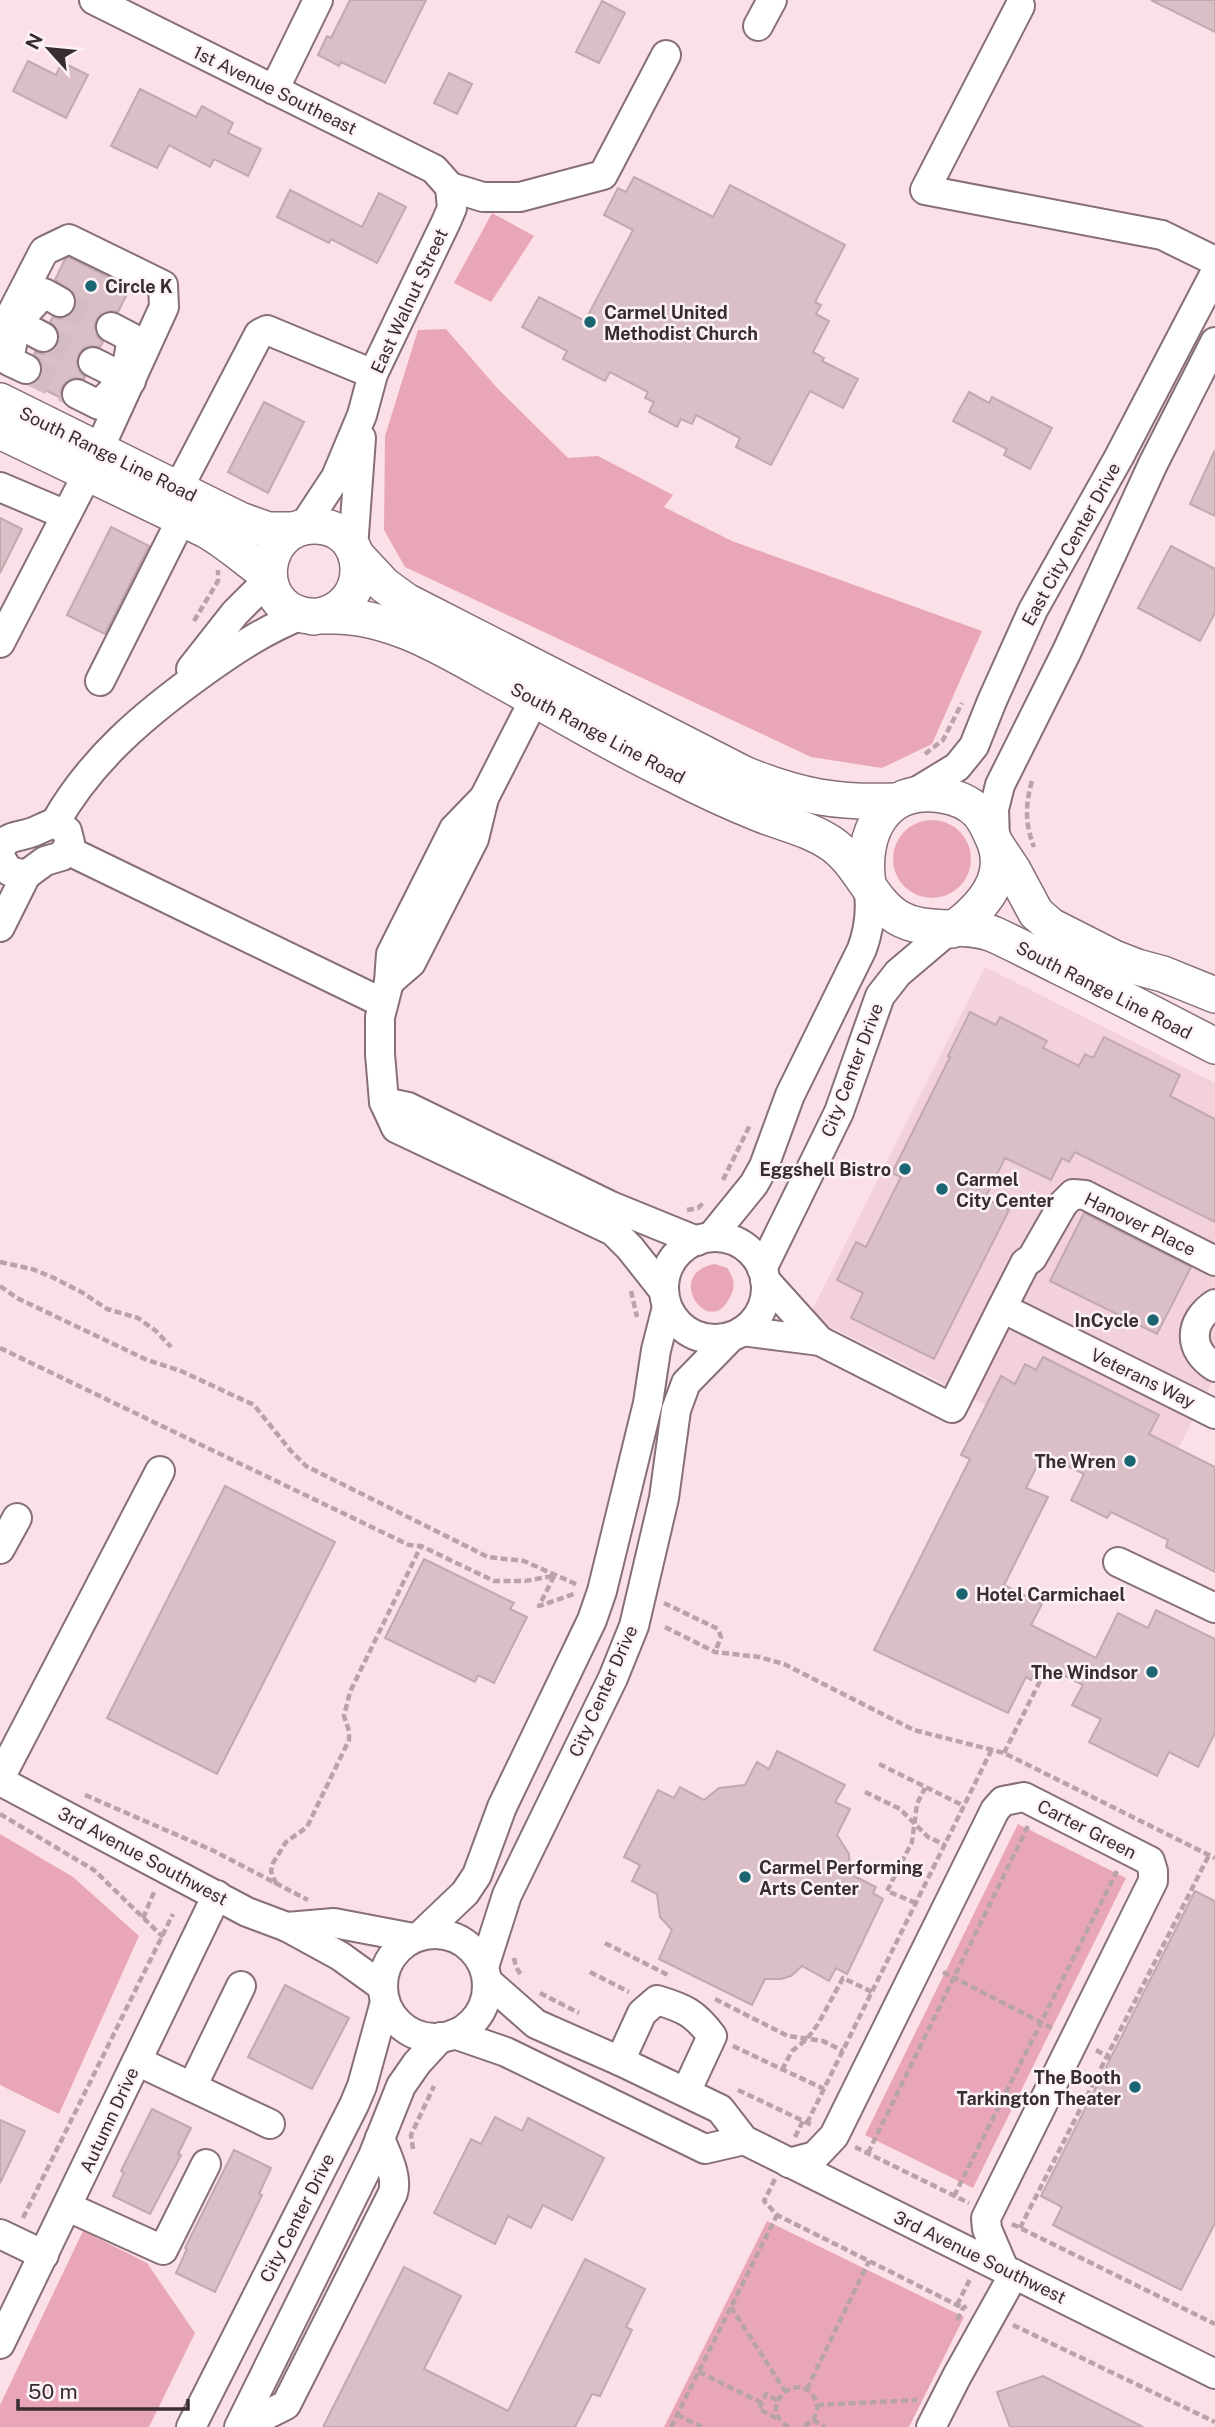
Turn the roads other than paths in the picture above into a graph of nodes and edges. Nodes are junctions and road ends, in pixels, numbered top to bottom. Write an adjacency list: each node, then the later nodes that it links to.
1 (94, 0): 7 (street, 1st Avenue Southeast)
2 (318, 0): 7 (street)
3 (772, 0): 5 (street)
4 (1020, 6): 9 (street)
5 (758, 26)
6 (666, 55): 8 (street)
7 (274, 90): 8 (street, 1st Avenue Southeast)
8 (450, 187): 19 (street, East Walnut Street)
9 (1215, 261)
10 (1215, 273): 18 (street, East City Center Drive)
11 (60, 302): 12 (street)
12 (8, 326): 14 (street); 17 (street); 20 (street)
13 (111, 327): 20 (street)
14 (43, 337)
15 (1215, 342): 21 (street, East City Center Drive)
16 (93, 362): 20 (street)
17 (26, 369)
18 (1165, 369): 21 (street); 38 (street, East City Center Drive)
19 (373, 374): 24 (street, East Walnut Street); 28 (street)
20 (128, 380): 22 (street); 26 (street)
21 (1205, 389): 40 (street, East City Center Drive)
22 (77, 394)
23 (0, 401): 26 (main road, South Range Line Road)
24 (362, 415): 30 (street, East Walnut Street); 31 (street, East Walnut Street)
25 (0, 431): 26 (main road, South Range Line Road)
26 (93, 461): 28 (main road, South Range Line Road); 29 (street)
27 (0, 486): 29 (street)
28 (180, 503): 30 (main road, South Range Line Road); 32 (main road, South Range Line Road); 35 (street)
29 (66, 515): 34 (street)
30 (299, 528): 31 (main road); 32 (main road)
31 (354, 551): 33 (main road); 38 (main road, South Range Line Road)
32 (268, 577): 33 (main road); 36 (street)
33 (308, 616): 36 (street); 37 (main road, South Range Line Road)
34 (0, 643)
35 (100, 681)
36 (167, 698): 39 (street)
37 (535, 698): 45 (main road, South Range Line Road); 48 (street)
38 (903, 798): 40 (main road); 45 (main road)
39 (55, 823): 41 (street); 42 (street)
40 (996, 844): 47 (main road); 49 (main road, South Range Line Road)
41 (67, 850): 44 (street); 48 (street)
42 (0, 851)
43 (0, 857): 44 (street)
44 (26, 875): 46 (street)
45 (868, 884): 47 (main road); 52 (street)
46 (0, 927)
47 (951, 929): 50 (main road, South Range Line Road); 54 (street, City Center Drive)
48 (386, 992): 51 (street)
49 (1215, 995)
50 (1215, 1046)
51 (384, 1102): 52 (street); 55 (street)
52 (704, 1239): 54 (street); 55 (street)
53 (1215, 1261): 57 (street, Hanover Place)
54 (763, 1274): 58 (street); 59 (street)
55 (666, 1299): 58 (street); 70 (street)
56 (1215, 1304): 60 (street)
57 (1002, 1308): 59 (street); 61 (street, Veterans Way)
58 (737, 1334): 59 (street); 71 (street, City Center Drive)
59 (820, 1341)
60 (1215, 1367): 61 (street)
61 (1205, 1409)
62 (160, 1471): 67 (street)
63 (16, 1518): 64 (street)
64 (0, 1549)
65 (1118, 1562): 66 (street)
66 (1215, 1608)
67 (0, 1779): 68 (street, 3rd Avenue Southwest)
68 (217, 1895): 69 (street, 3rd Avenue Southwest); 76 (street, Autumn Drive)
69 (287, 1927): 70 (street, 3rd Avenue Southwest); 73 (street, 3rd Avenue Southwest)
70 (418, 1936): 71 (street); 73 (street)
71 (486, 1974): 74 (street); 75 (street, 3rd Avenue Southwest)
72 (241, 1986): 78 (street)
73 (384, 1995): 74 (street); 89 (street, City Center Drive)
74 (448, 2036): 80 (street); 90 (street)
75 (620, 2060): 77 (street, 3rd Avenue Southwest); 77 (street)
76 (137, 2061): 78 (street); 83 (street, Autumn Drive)
77 (692, 2081): 80 (street, 3rd Avenue Southwest)
78 (192, 2087): 79 (street)
79 (270, 2124)
80 (744, 2140): 81 (street, 3rd Avenue Southwest)
81 (791, 2152): 86 (street, 3rd Avenue Southwest); 86 (street, Carter Green)
82 (206, 2164): 83 (street)
83 (68, 2207): 85 (street, Autumn Drive)
84 (11, 2227): 85 (street)
85 (44, 2255): 87 (street, Autumn Drive)
86 (1009, 2272): 88 (street, 3rd Avenue Southwest); 91 (street)
87 (0, 2344)
88 (1215, 2374)
89 (191, 2427)
90 (241, 2427)
91 (931, 2427)

